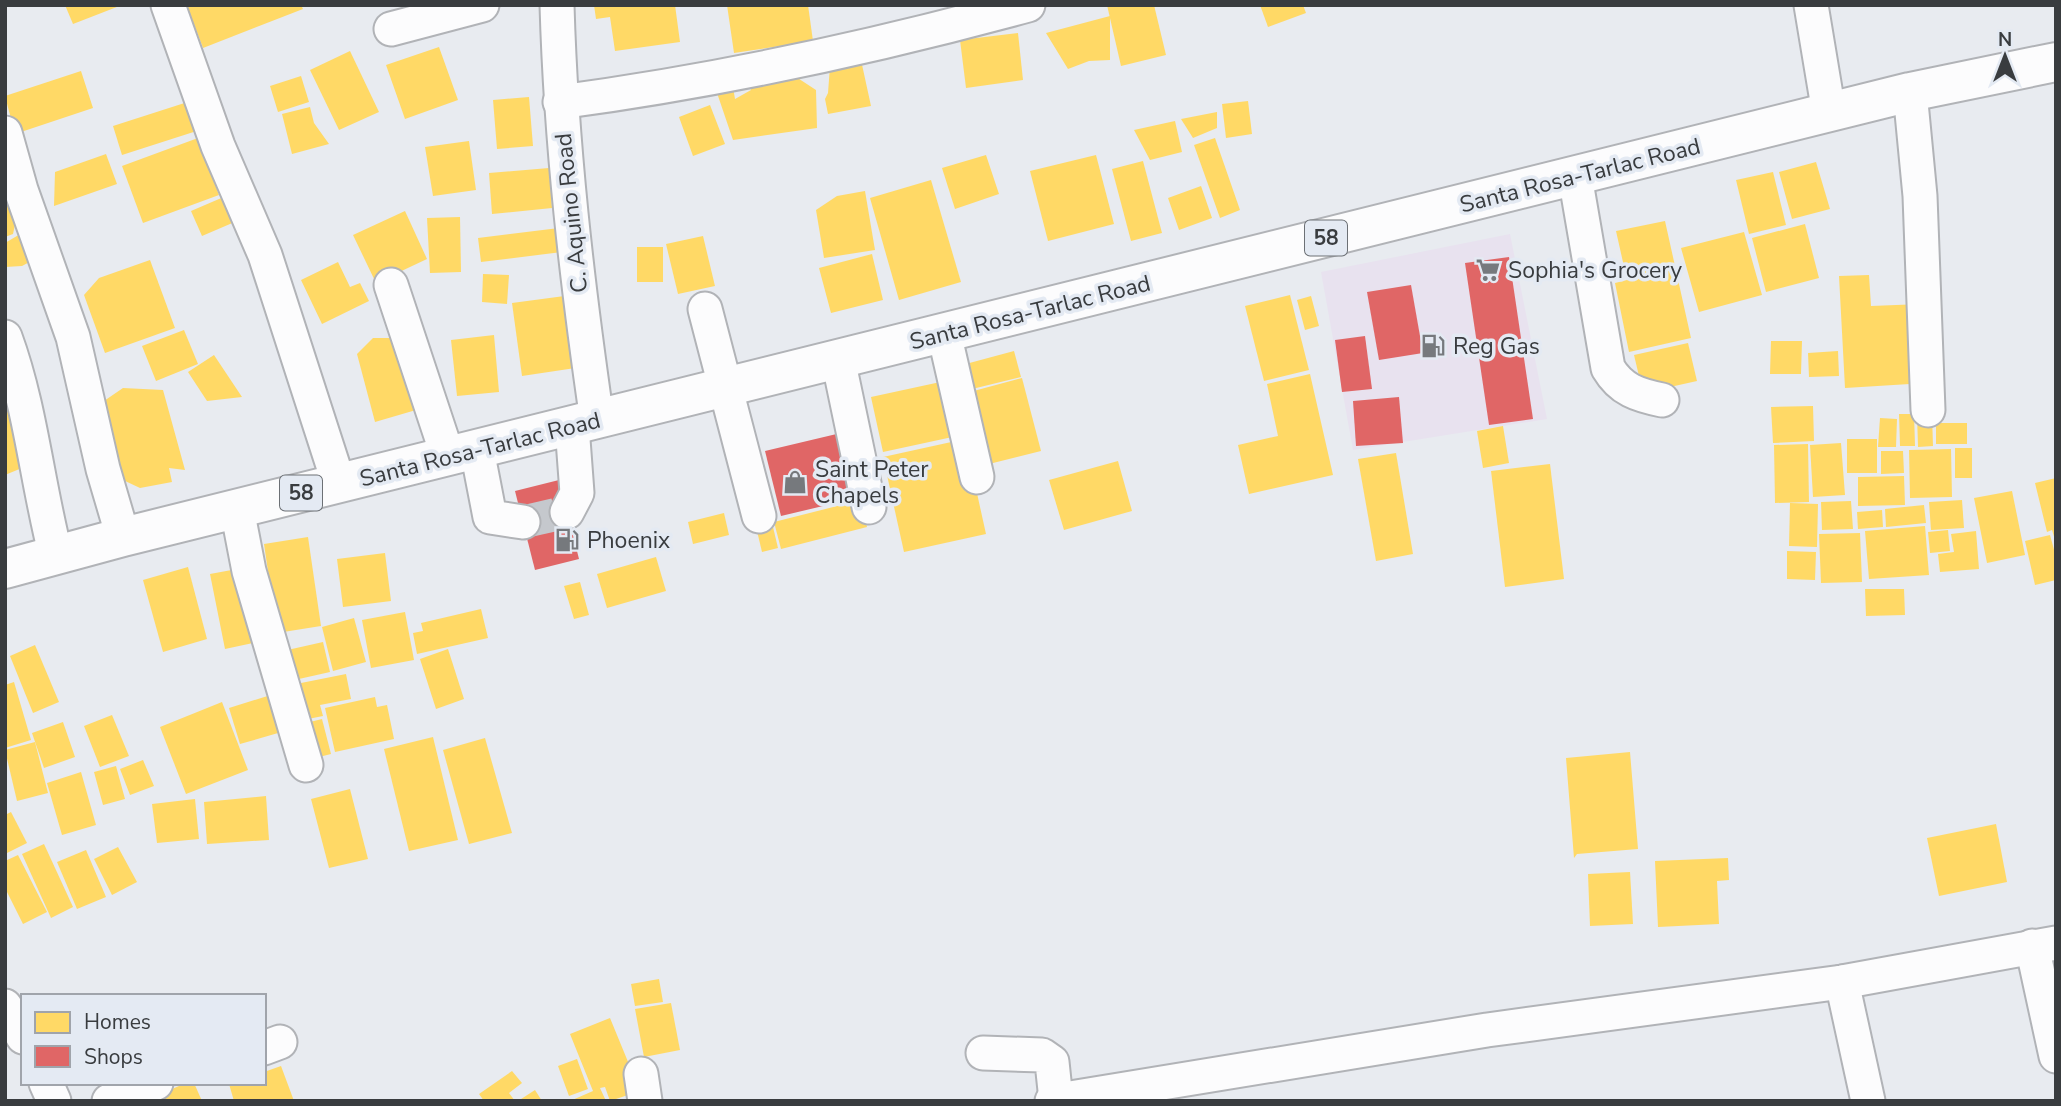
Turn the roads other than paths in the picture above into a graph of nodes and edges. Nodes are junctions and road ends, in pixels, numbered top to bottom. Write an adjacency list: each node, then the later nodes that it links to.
1 (168, 5): 24 (street)
2 (482, 5): 6 (street)
3 (557, 5): 9 (street, C. Aquino Road)
4 (1028, 5): 9 (street)
5 (1811, 5): 10 (street)
6 (391, 29)
7 (2056, 62): 8 (highway, Santa Rosa-Tarlac Road / 58)
8 (1910, 92): 10 (highway, Santa Rosa-Tarlac Road / 58); 20 (street)
9 (560, 102): 21 (street, C. Aquino Road)
10 (1829, 113): 12 (highway, Santa Rosa-Tarlac Road / 58)
11 (5, 133): 30 (street)
12 (1575, 176): 15 (highway, Santa Rosa-Tarlac Road / 58); 19 (street)
13 (391, 285): 22 (street)
14 (705, 309): 18 (street)
15 (944, 333): 17 (highway, Santa Rosa-Tarlac Road / 58); 23 (street)
16 (5, 337): 31 (street)
17 (838, 359): 18 (highway, Santa Rosa-Tarlac Road / 58); 25 (street)
18 (724, 388): 21 (highway, Santa Rosa-Tarlac Road / 58); 28 (street)
19 (1662, 400)
20 (1928, 410)
21 (584, 423): 22 (highway, Santa Rosa-Tarlac Road / 58); 27 (street, C. Aquino Road)
22 (463, 453): 24 (highway, Santa Rosa-Tarlac Road / 58); 29 (street)
23 (977, 477)
24 (339, 484): 26 (highway, Santa Rosa-Tarlac Road / 58)
25 (869, 508)
26 (237, 509): 30 (highway, Santa Rosa-Tarlac Road / 58); 33 (street)
27 (566, 512)
28 (759, 516)
29 (523, 522)
30 (123, 537): 31 (highway, Santa Rosa-Tarlac Road / 58)
31 (56, 556): 32 (highway, Santa Rosa-Tarlac Road / 58)
32 (5, 569)
33 (306, 765)
34 (2044, 944): 35 (street); 39 (street)
35 (1842, 982): 42 (street); 46 (street)
36 (5, 1006): 37 (street)
37 (21, 1034)
38 (983, 1053): 43 (street)
39 (2056, 1056)
40 (47, 1085): 44 (street)
41 (151, 1085): 45 (street)
42 (1143, 1093): 43 (street)
43 (1054, 1100)
44 (54, 1101)
45 (108, 1101)
46 (1868, 1101)

